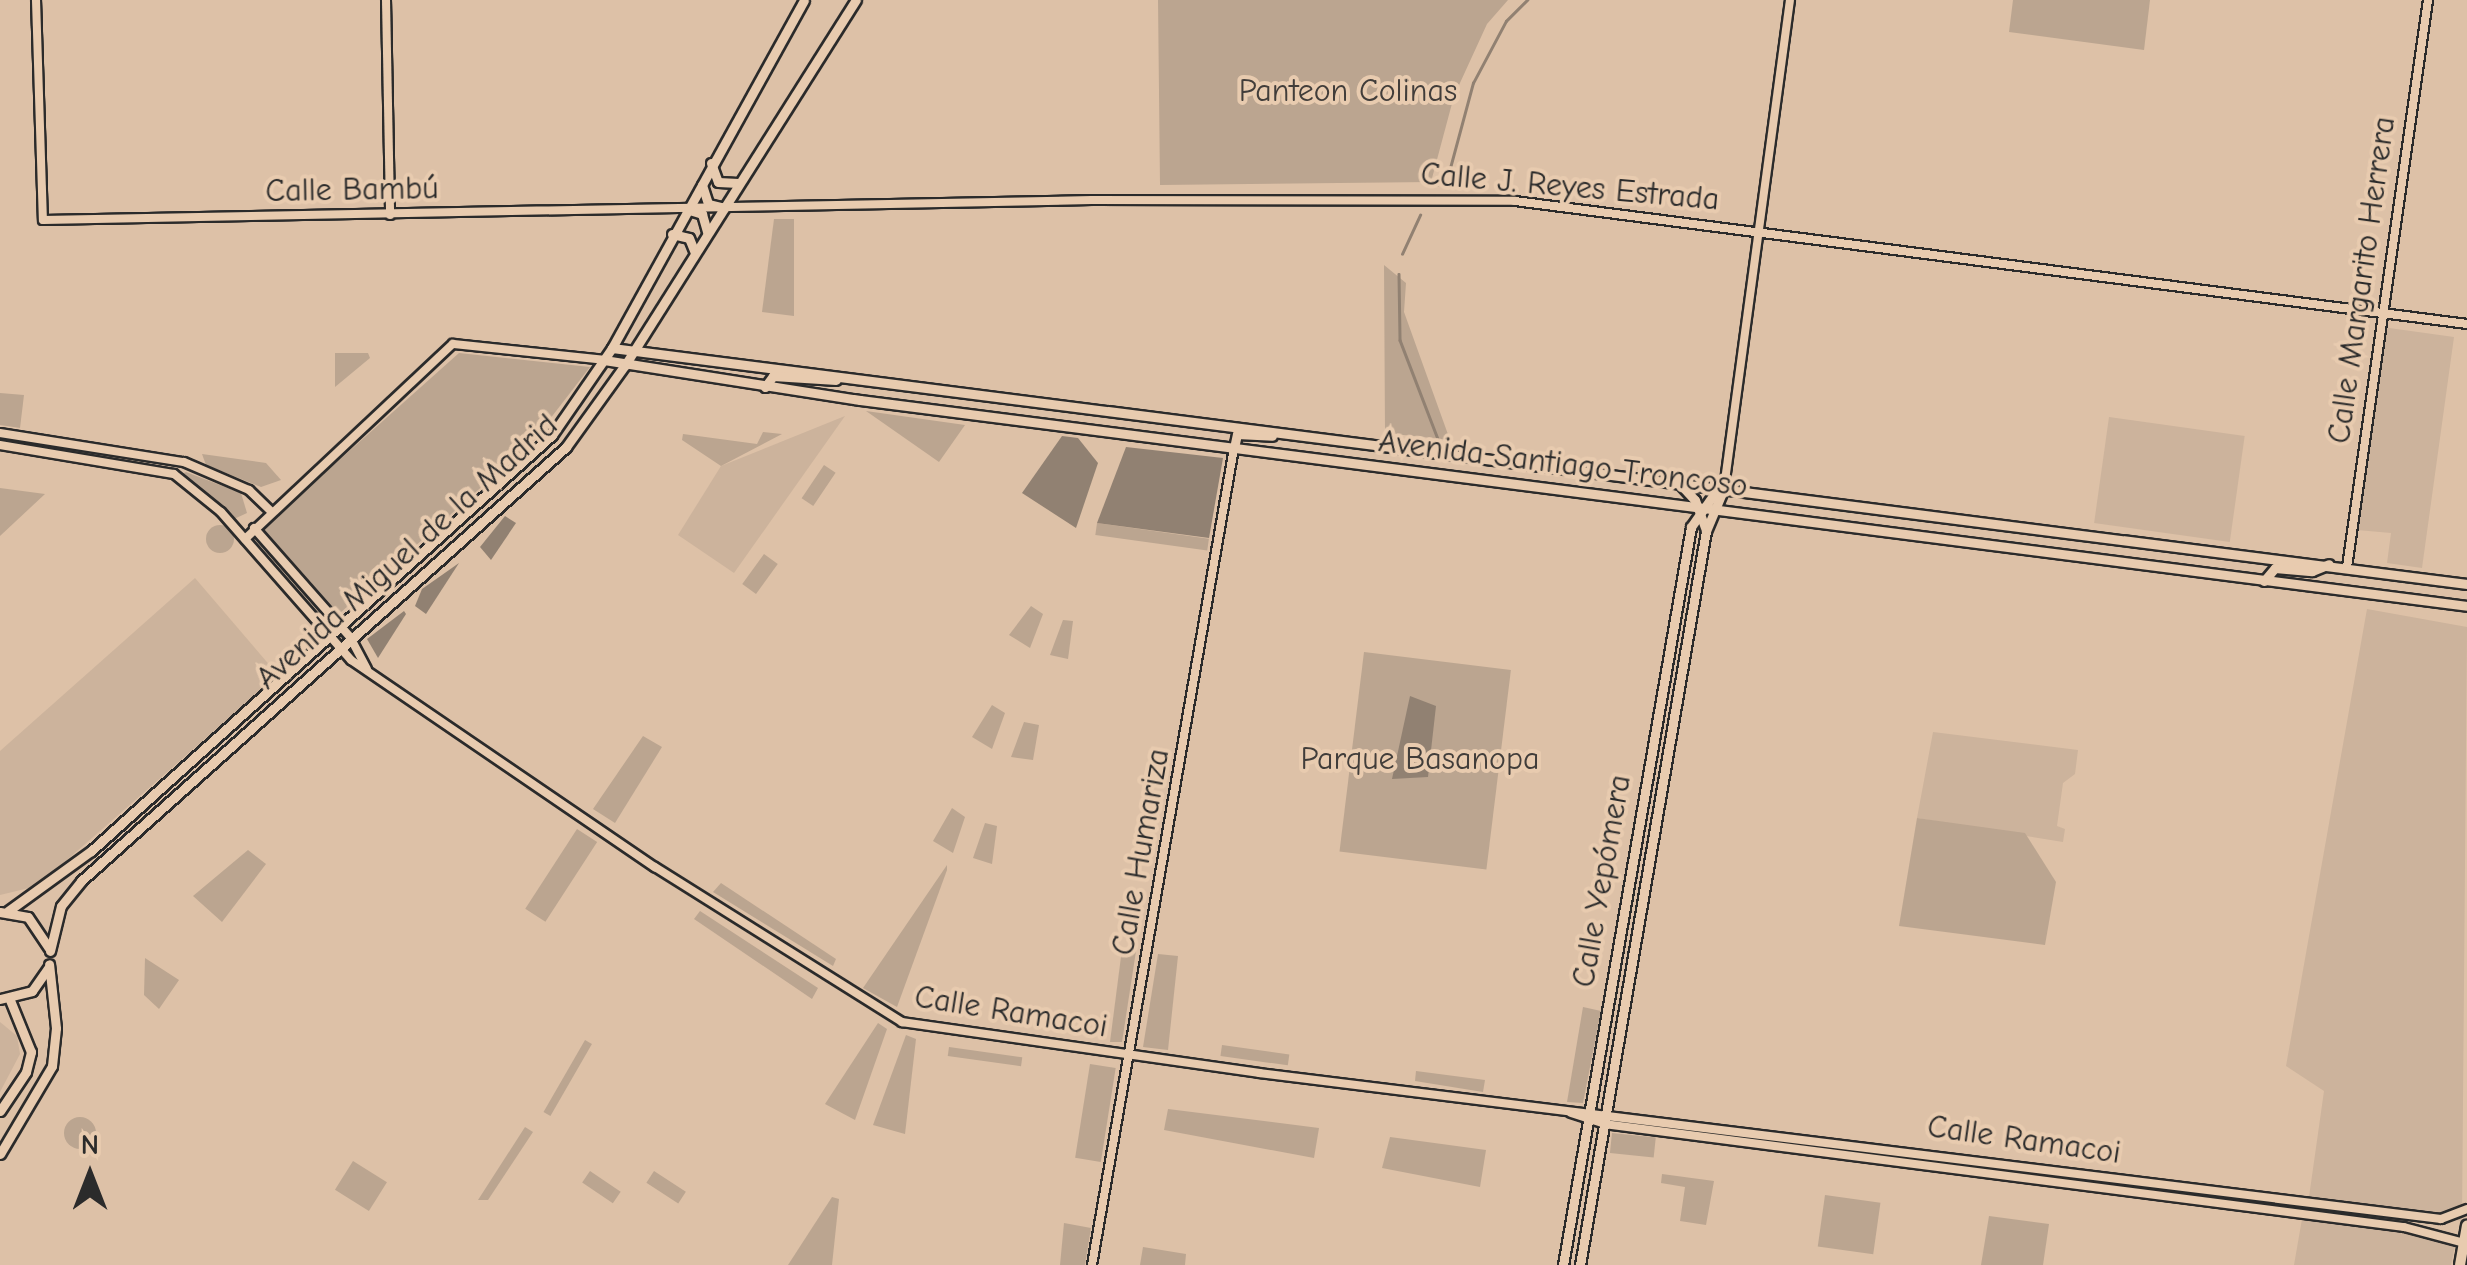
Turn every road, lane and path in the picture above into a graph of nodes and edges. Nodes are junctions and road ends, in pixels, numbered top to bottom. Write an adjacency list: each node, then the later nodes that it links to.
1 (36, 0): 13 (street, Calle Bambú)
2 (386, 0): 13 (street)
3 (804, 0): 7 (main road, Avenida Miguel de la Madrid)
4 (856, 0): 9 (main road, Avenida Miguel de la Madrid)
5 (1790, 0): 14 (street)
6 (2428, 0): 18 (street, Calle Margarito Herrera)
7 (711, 163): 8 (main road, Avenida Miguel de la Madrid); 9 (main road)
8 (703, 178): 10 (main road); 12 (main road, Avenida Miguel de la Madrid)
9 (740, 183): 10 (main road, Avenida Miguel de la Madrid)
10 (725, 208): 12 (street, Calle J. Reyes Estrada); 14 (street, Calle J. Reyes Estrada); 16 (main road, Avenida Miguel de la Madrid)
11 (662, 209): 12 (street, Calle J. Reyes Estrada); 13 (street, Calle Bambú)
12 (686, 209): 15 (main road, Avenida Miguel de la Madrid); 16 (main road)
13 (390, 215)
14 (1760, 228): 18 (street, Calle J. Reyes Estrada); 31 (street)
15 (672, 234): 17 (main road); 20 (main road, Avenida Miguel de la Madrid)
16 (707, 235): 17 (main road, Avenida Miguel de la Madrid)
17 (696, 253): 21 (main road, Avenida Miguel de la Madrid)
18 (2379, 312): 19 (street, Calle J. Reyes Estrada); 39 (street, Calle Margarito Herrera)
19 (2467, 324)
20 (612, 348): 21 (main road, Avenida Santiago Troncoso); 22 (main road, Avenida Miguel de la Madrid)
21 (633, 351): 23 (main road, Avenida Miguel de la Madrid); 24 (main road, Avenida Santiago Troncoso)
22 (604, 360): 23 (main road, Avenida Santiago Troncoso); 34 (street); 45 (main road, Avenida Miguel de la Madrid)
23 (624, 365): 25 (main road, Avenida Santiago Troncoso); 47 (main road, Avenida Miguel de la Madrid)
24 (838, 378): 25 (main road); 27 (main road, Avenida Santiago Troncoso)
25 (765, 387): 29 (main road, Avenida Santiago Troncoso)
26 (0, 433): 34 (street)
27 (1314, 435): 29 (main road); 30 (main road, Avenida Santiago Troncoso)
28 (0, 445): 37 (street, Calle Ramacoi)
29 (1234, 448): 32 (main road, Avenida Santiago Troncoso); 54 (street, Calle Humariza)
30 (1679, 483): 31 (main road, Avenida Santiago Troncoso); 32 (main road)
31 (1723, 485): 32 (main road); 33 (main road, Calle Yepómera); 38 (main road, Avenida Santiago Troncoso)
32 (1699, 507): 33 (main road, Avenida Santiago Troncoso); 36 (main road); 55 (main road, Calle Yepómera)
33 (1714, 508): 36 (main road, Calle Yepómera); 41 (main road, Avenida Santiago Troncoso)
34 (271, 511): 35 (street)
35 (254, 528): 37 (street); 45 (street, Calle Ramacoi)
36 (1706, 531): 57 (main road, Calle Yepómera)
37 (245, 538): 46 (street, Calle Ramacoi)
38 (2329, 564): 39 (main road, Avenida Santiago Troncoso); 41 (main road)
39 (2346, 567): 40 (main road, Avenida Santiago Troncoso)
40 (2395, 574): 42 (main road, Avenida Santiago Troncoso); 43 (main road)
41 (2264, 581): 43 (main road, Avenida Santiago Troncoso)
42 (2467, 584)
43 (2389, 599): 44 (main road, Avenida Santiago Troncoso)
44 (2467, 606)
45 (340, 626): 46 (main road, Avenida Miguel de la Madrid); 47 (street, Calle Ramacoi)
46 (328, 637): 48 (street, Calle Ramacoi); 50 (main road, Avenida Miguel de la Madrid)
47 (350, 637): 48 (main road, Avenida Miguel de la Madrid); 49 (street, Calle Ramacoi)
48 (338, 649): 49 (street, Calle Ramacoi); 51 (main road, Avenida Miguel de la Madrid)
49 (367, 669): 54 (street, Calle Ramacoi)
50 (4, 912): 51 (main road)
51 (50, 950): 52 (main road, Avenida Miguel de la Madrid)
52 (49, 964): 53 (main road); 61 (main road)
53 (5, 999): 56 (main road)
54 (1129, 1055): 58 (street, Calle Ramacoi); 67 (street, Calle Humariza)
55 (1590, 1110): 57 (street, Calle Ramacoi); 58 (street, Calle Ramacoi); 59 (main road, Calle Yepómera)
56 (0, 1111)
57 (1606, 1112): 60 (main road, Calle Yepómera); 63 (street, Calle Ramacoi)
58 (1571, 1113): 59 (street, Calle Ramacoi)
59 (1588, 1122): 60 (street, Calle Ramacoi); 68 (main road, Calle Yepómera)
60 (1604, 1124): 65 (street, Calle Ramacoi); 69 (main road, Calle Yepómera)
61 (0, 1154)
62 (2467, 1209): 63 (street)
63 (2450, 1219): 65 (street)
64 (2467, 1226): 66 (main road)
65 (2448, 1234): 66 (street, Calle Ramacoi)
66 (2464, 1243): 70 (main road)
67 (1092, 1265)
68 (1563, 1265)
69 (1580, 1265)
70 (2460, 1265)

